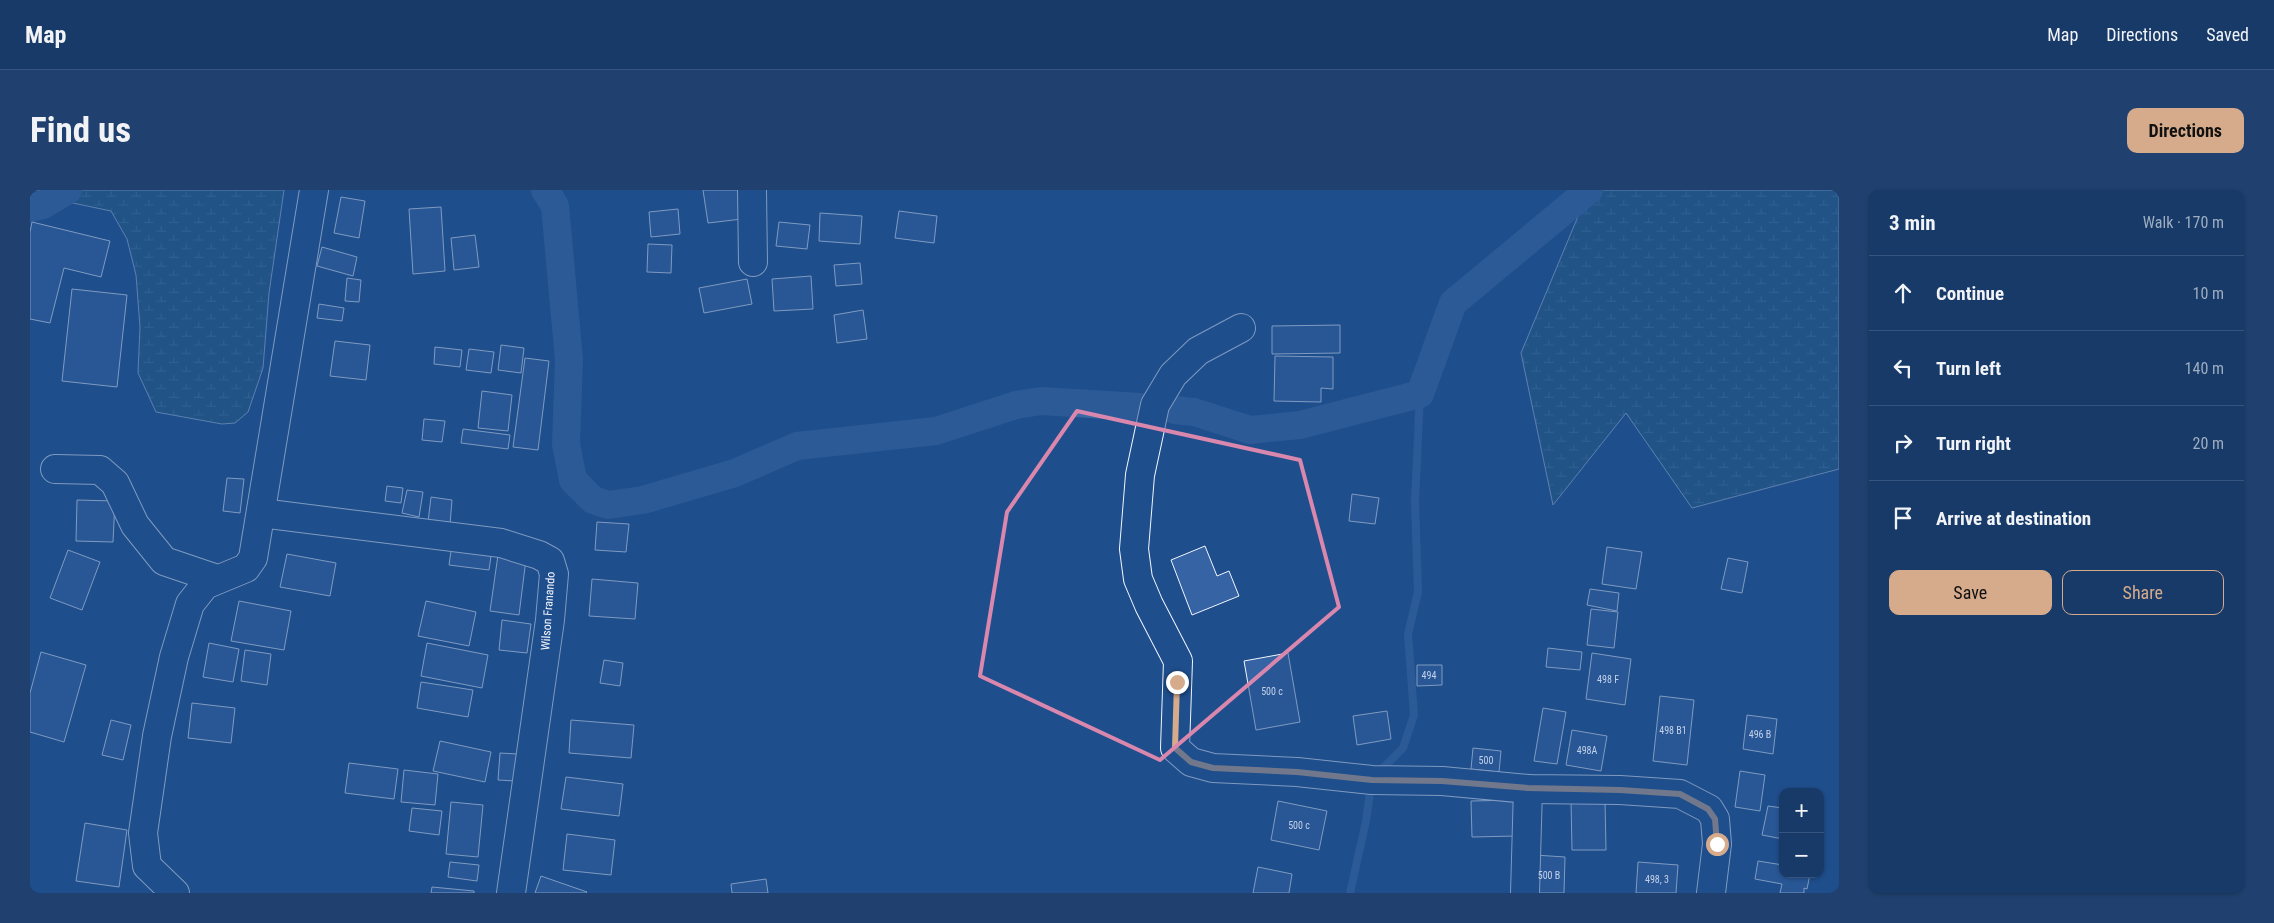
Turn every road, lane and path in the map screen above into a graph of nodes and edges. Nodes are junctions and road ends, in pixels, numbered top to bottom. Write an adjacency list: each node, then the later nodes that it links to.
1 (314, 190): 6 (street)
2 (752, 190): 3 (street)
3 (753, 262)
4 (1241, 328): 8 (street)
5 (55, 469): 7 (street)
6 (261, 513): 7 (street); 10 (street, Wilson Franando)
7 (217, 579): 9 (street)
8 (1528, 788): 11 (street); 12 (street)
9 (167, 884)
10 (510, 893)
11 (1525, 893)
12 (1711, 893)

